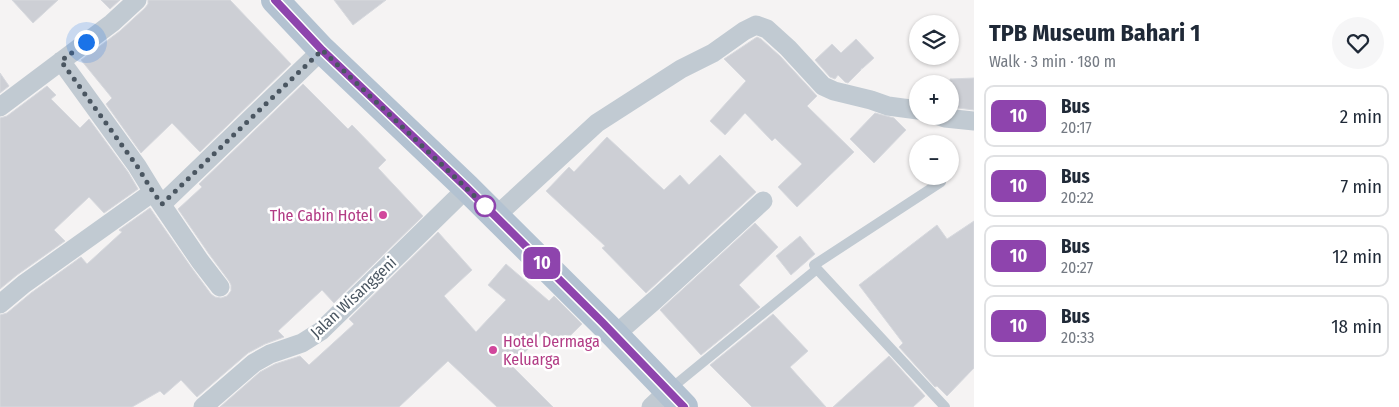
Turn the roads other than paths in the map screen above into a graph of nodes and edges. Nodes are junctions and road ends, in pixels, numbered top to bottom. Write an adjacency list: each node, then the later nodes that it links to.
1 (137, 0): 4 (street)
2 (275, 0): 3 (main road)
3 (322, 50): 10 (main road); 11 (street)
4 (61, 61): 5 (street); 11 (street)
5 (0, 106)
6 (909, 109): 13 (street)
7 (959, 119): 8 (street)
8 (974, 121)
9 (935, 185): 14 (lane)
10 (467, 188): 13 (main road); 19 (street, Jalan Wisanggeni)
11 (157, 198): 15 (street); 16 (street)
12 (763, 201): 17 (street)
13 (496, 216): 17 (main road)
14 (817, 269): 18 (lane); 20 (lane)
15 (220, 287)
16 (0, 304)
17 (615, 335): 18 (main road)
18 (668, 402)
19 (203, 407)
20 (945, 407)

